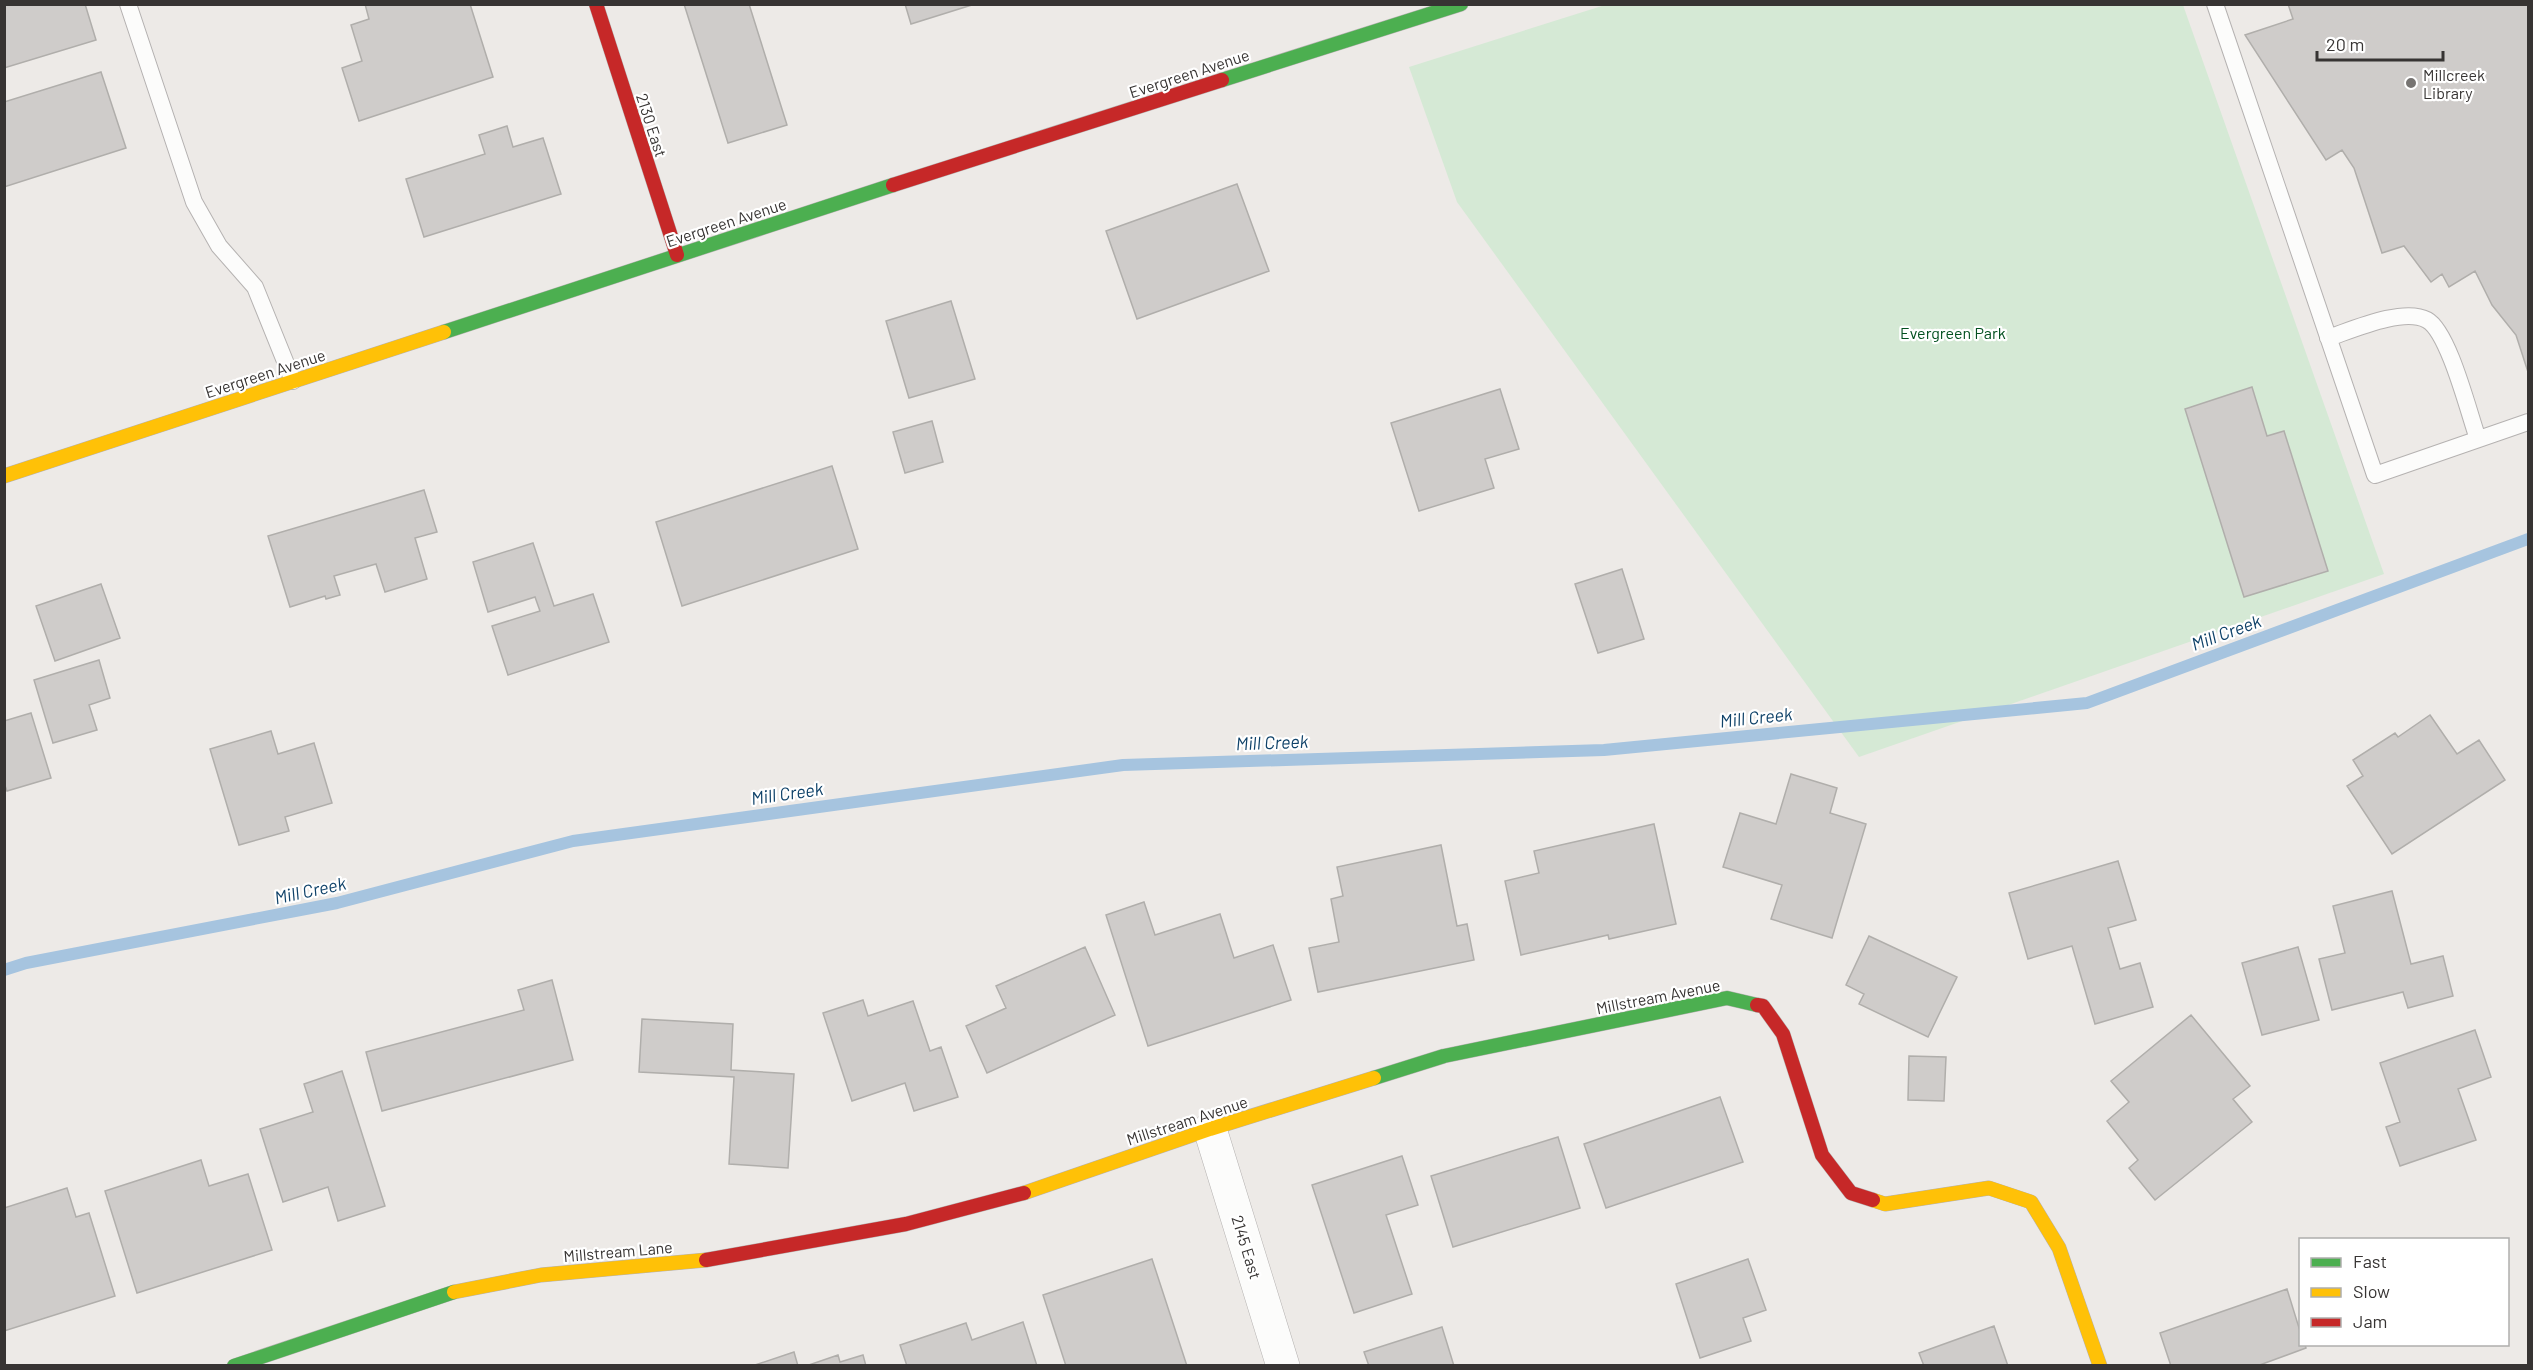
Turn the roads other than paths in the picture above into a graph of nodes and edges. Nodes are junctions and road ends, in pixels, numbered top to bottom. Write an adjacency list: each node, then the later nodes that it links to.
1 (128, 4): 7 (lane)
2 (596, 4): 5 (street, 2130 East)
3 (1461, 4): 5 (street, Evergreen Avenue)
4 (2215, 4): 6 (lane)
5 (677, 255): 7 (street, Evergreen Avenue)
6 (2328, 338): 9 (lane); 9 (lane)
7 (294, 381): 10 (street, Evergreen Avenue)
8 (2529, 422): 9 (lane)
9 (2478, 439)
10 (4, 476)
11 (1210, 1129): 12 (street, Millstream Avenue); 14 (street, 2145 East); 15 (street, Millstream Avenue)
12 (1012, 1197): 13 (street, Millstream Lane)
13 (234, 1365)
14 (1283, 1365)
15 (2100, 1365)

